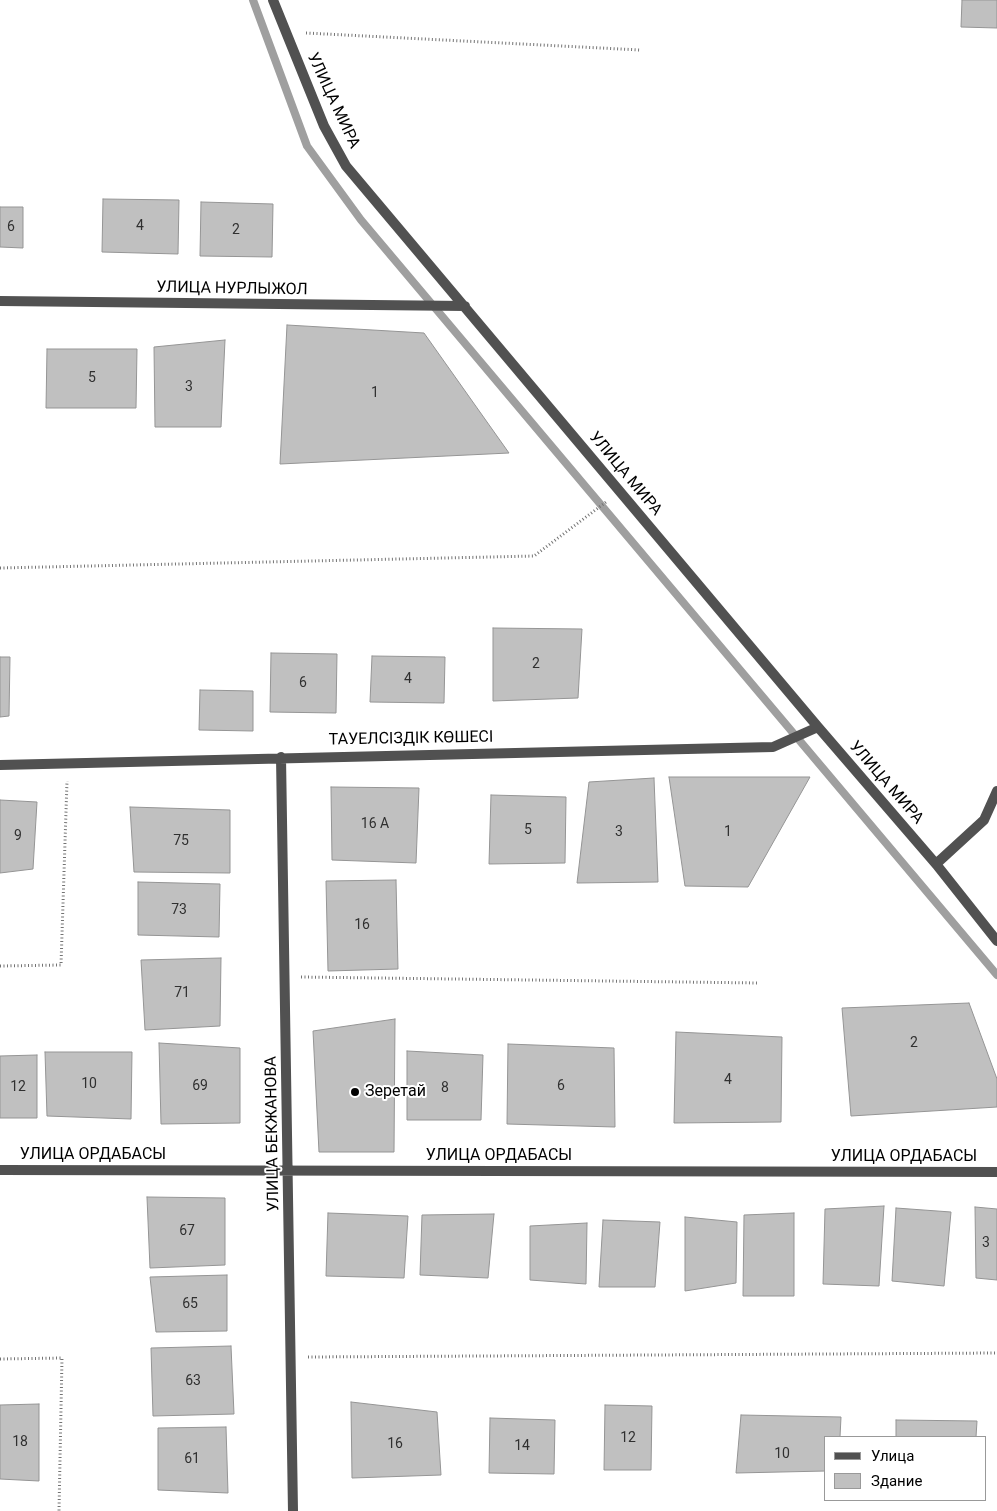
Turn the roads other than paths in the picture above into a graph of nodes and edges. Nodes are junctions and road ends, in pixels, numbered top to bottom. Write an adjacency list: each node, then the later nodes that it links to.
1 (273, 0): 3 (street, УЛИЦА МИРА)
2 (0, 301): 3 (street, УЛИЦА НУРЛЫЖОЛ)
3 (464, 306): 4 (street, УЛИЦА МИРА)
4 (818, 727): 5 (street, ТАУЕЛСІЗДІК КӨШЕСІ); 8 (street, УЛИЦА МИРА)
5 (281, 757): 6 (street, ТАУЕЛСІЗДІК КӨШЕСІ); 11 (street, УЛИЦА БЕКЖАНОВА)
6 (0, 765)
7 (997, 792): 8 (street)
8 (936, 864): 9 (street, УЛИЦА МИРА)
9 (997, 941)
10 (0, 1170): 11 (street, УЛИЦА ОРДАБАСЫ)
11 (289, 1170): 12 (street, УЛИЦА ОРДАБАСЫ); 13 (street, УЛИЦА БЕКЖАНОВА)
12 (997, 1172)
13 (294, 1511)

